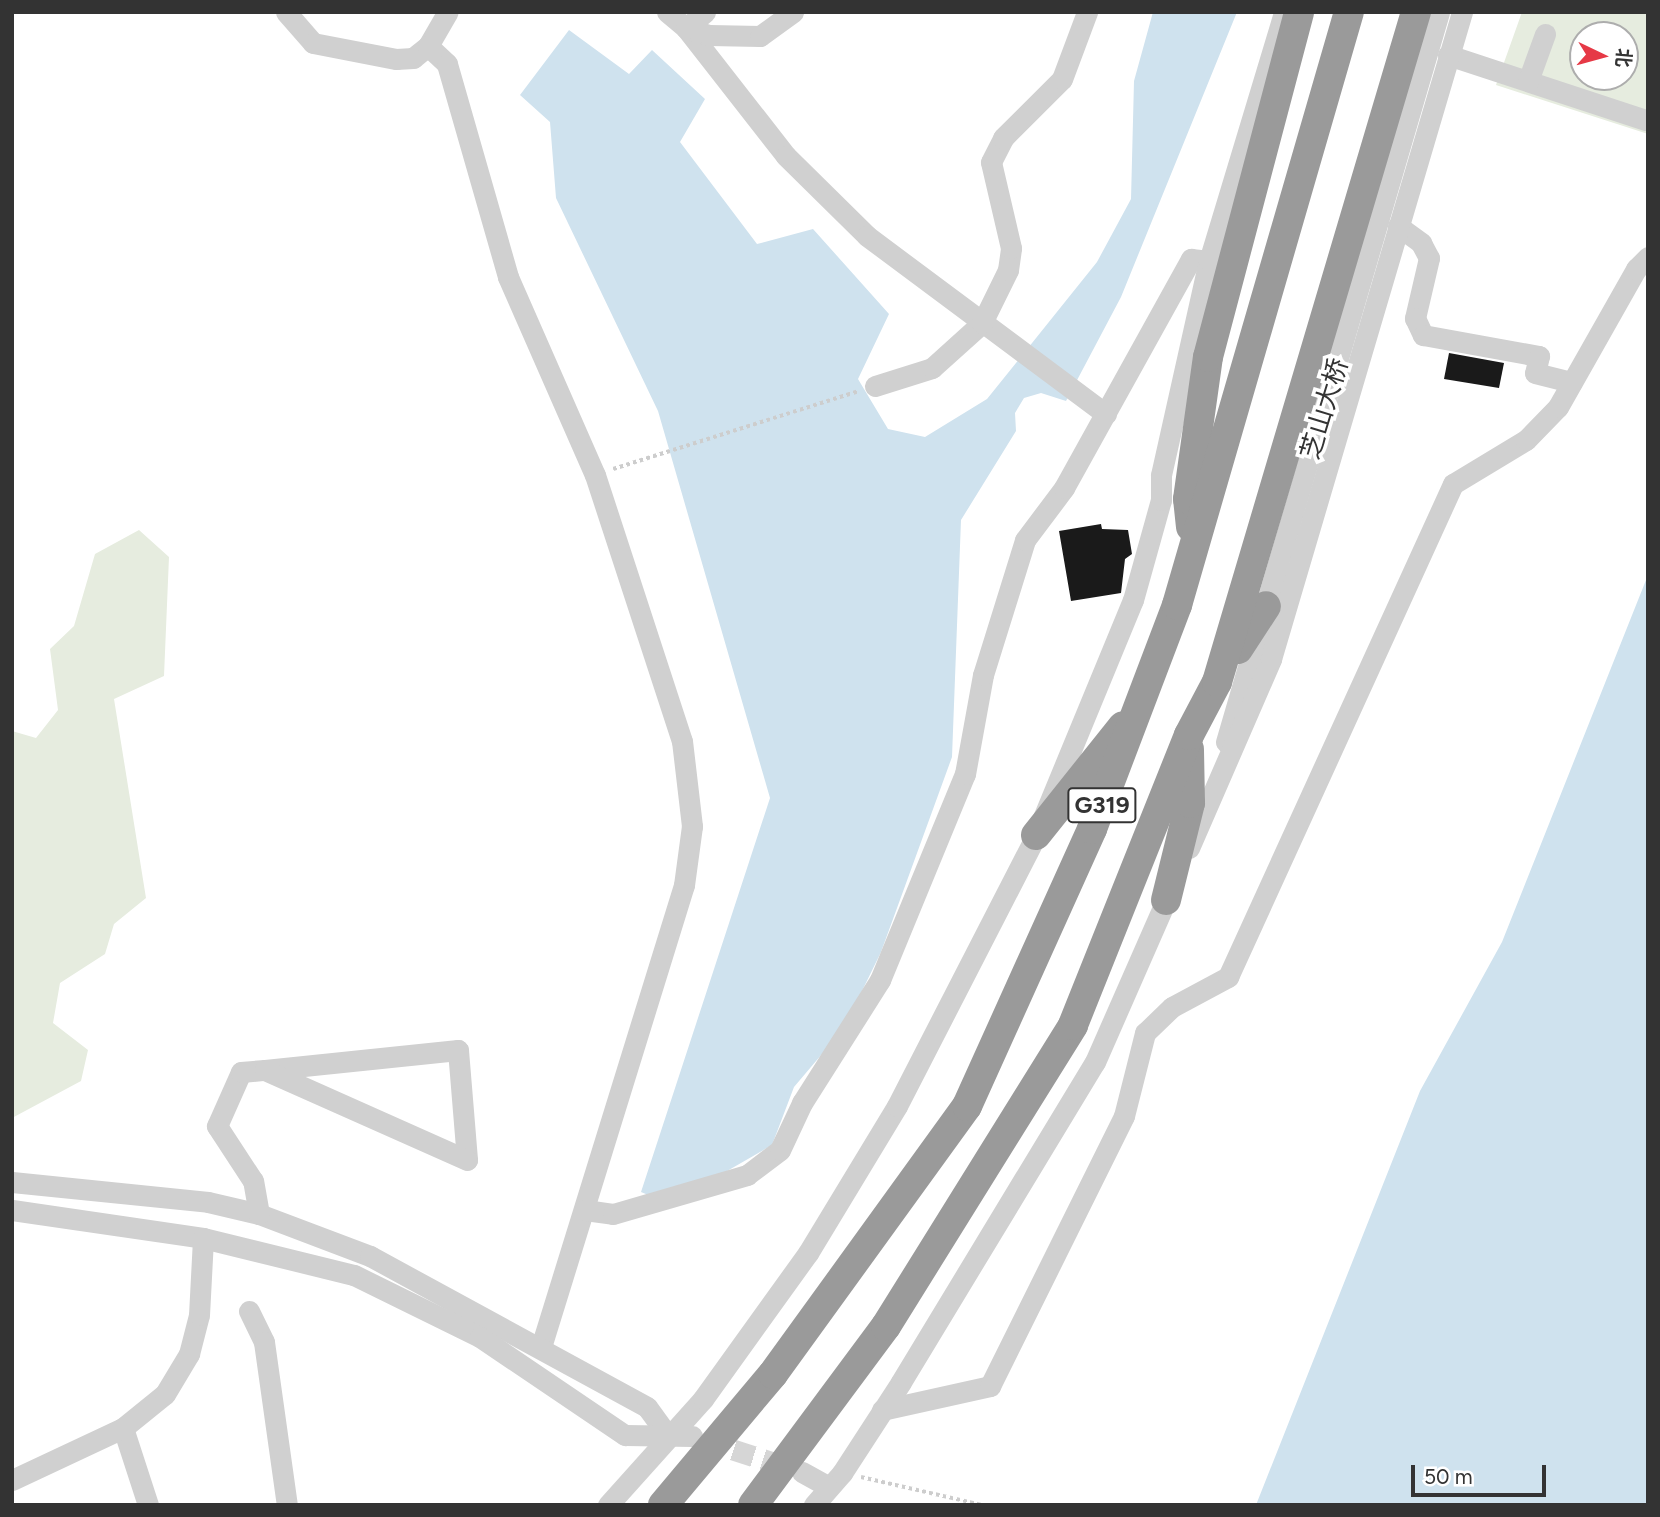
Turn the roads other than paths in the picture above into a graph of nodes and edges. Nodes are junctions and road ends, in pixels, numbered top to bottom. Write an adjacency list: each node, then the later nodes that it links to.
1 (286, 12): 15 (street)
2 (448, 12): 15 (street)
3 (667, 12): 13 (street)
4 (705, 12): 13 (street)
5 (793, 12): 13 (street)
6 (1087, 12): 22 (street)
7 (1284, 12): 21 (street)
8 (1299, 12): 26 (highway)
9 (1349, 12): 26 (highway, G319)
10 (1416, 12): 28 (highway, G319)
11 (1440, 12): 27 (street, 芝山大桥)
12 (1462, 12): 16 (street)
13 (687, 27): 22 (street)
14 (1545, 34): 17 (street)
15 (428, 46): 39 (street)
16 (1448, 55): 17 (street); 19 (street)
17 (1528, 81): 18 (street)
18 (1646, 120)
19 (1398, 226): 23 (street); 31 (street)
20 (1648, 257): 23 (street)
21 (1209, 261): 25 (street); 32 (street)
22 (990, 329): 24 (street); 25 (street)
23 (1572, 382): 35 (street)
24 (875, 386)
25 (1106, 414): 39 (street)
26 (1193, 549): 29 (highway, G319)
27 (1266, 606): 28 (highway); 31 (street, 芝山大桥)
28 (1217, 682): 30 (highway, G319)
29 (1143, 701): 32 (highway); 54 (highway, G319)
30 (1189, 735): 33 (highway); 55 (highway, G319)
31 (1208, 805): 33 (street)
32 (1036, 835): 46 (street)
33 (1166, 900): 34 (street)
34 (1110, 1029): 35 (street); 44 (street)
35 (1146, 1033): 44 (street)
36 (265, 1070): 36 (street); 40 (street)
37 (12, 1182): 40 (street)
38 (12, 1210): 41 (street)
39 (585, 1210): 43 (street)
40 (259, 1214): 43 (street)
41 (203, 1238): 45 (street); 46 (street)
42 (249, 1311): 52 (street)
43 (541, 1348): 46 (street)
44 (882, 1410): 50 (street)
45 (123, 1428): 49 (street); 51 (street)
46 (668, 1436): 47 (street); 53 (street)
47 (692, 1437)
48 (802, 1472): 50 (street)
49 (12, 1480)
50 (835, 1480): 56 (street)
51 (148, 1505)
52 (287, 1505)
53 (608, 1505)
54 (663, 1505)
55 (753, 1505)
56 (814, 1505)

